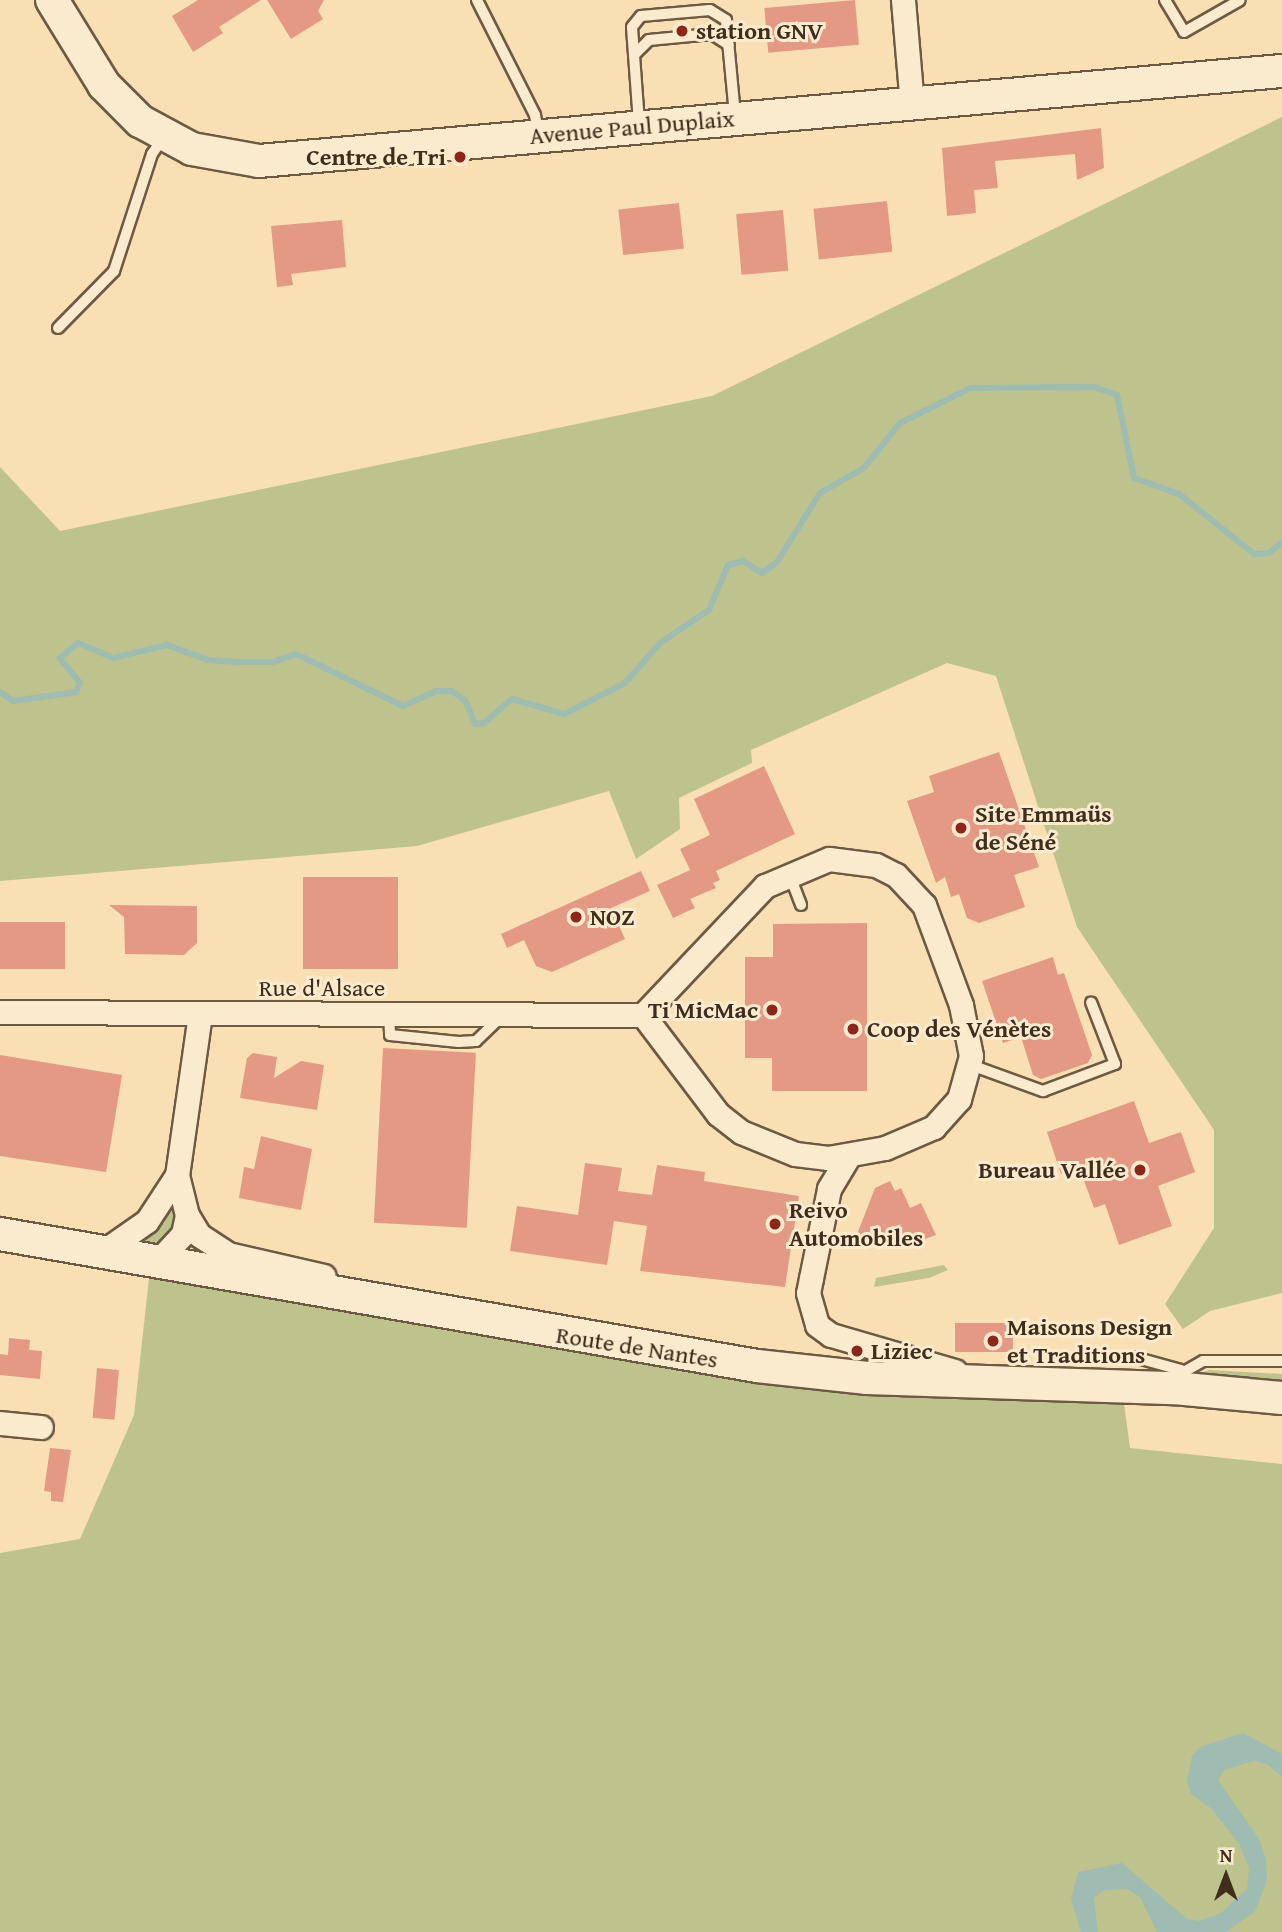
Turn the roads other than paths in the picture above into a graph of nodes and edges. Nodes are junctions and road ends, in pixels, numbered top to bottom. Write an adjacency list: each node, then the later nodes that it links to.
1 (52, 0): 13 (main road, Avenue Paul Duplaix)
2 (477, 0): 12 (lane)
3 (903, 0): 9 (street)
4 (1165, 0): 5 (lane)
5 (1240, 0)
6 (729, 45): 7 (lane); 7 (lane); 10 (lane)
7 (634, 55): 11 (lane)
8 (1282, 71): 9 (main road, Avenue Paul Duplaix)
9 (912, 104): 10 (main road, Avenue Paul Duplaix)
10 (736, 118): 11 (main road, Avenue Paul Duplaix)
11 (639, 126): 12 (main road, Avenue Paul Duplaix)
12 (538, 135): 13 (main road, Avenue Paul Duplaix)
13 (164, 137): 14 (lane)
14 (58, 328)
15 (789, 873): 16 (lane); 20 (street); 21 (street)
16 (801, 905)
17 (1091, 1002): 21 (lane)
18 (0, 1012): 19 (street, Rue d'Alsace)
19 (200, 1014): 20 (street, Rue d'Alsace); 23 (street)
20 (643, 1015): 22 (street)
21 (971, 1065): 22 (street)
22 (848, 1157): 32 (street)
23 (177, 1175): 24 (street); 26 (street)
24 (187, 1215): 27 (street); 28 (street)
25 (0, 1234): 26 (main road, Route de Nantes)
26 (104, 1251): 27 (main road, Route de Nantes)
27 (157, 1262): 28 (main road, Route de Nantes)
28 (459, 1317): 32 (main road, Route de Nantes)
29 (1134, 1357): 31 (lane)
30 (1282, 1361): 31 (lane)
31 (1171, 1379): 32 (main road, Route de Nantes); 33 (main road, Route de Nantes)
32 (1027, 1384)
33 (1282, 1398)
34 (0, 1423): 35 (street)
35 (41, 1427)

